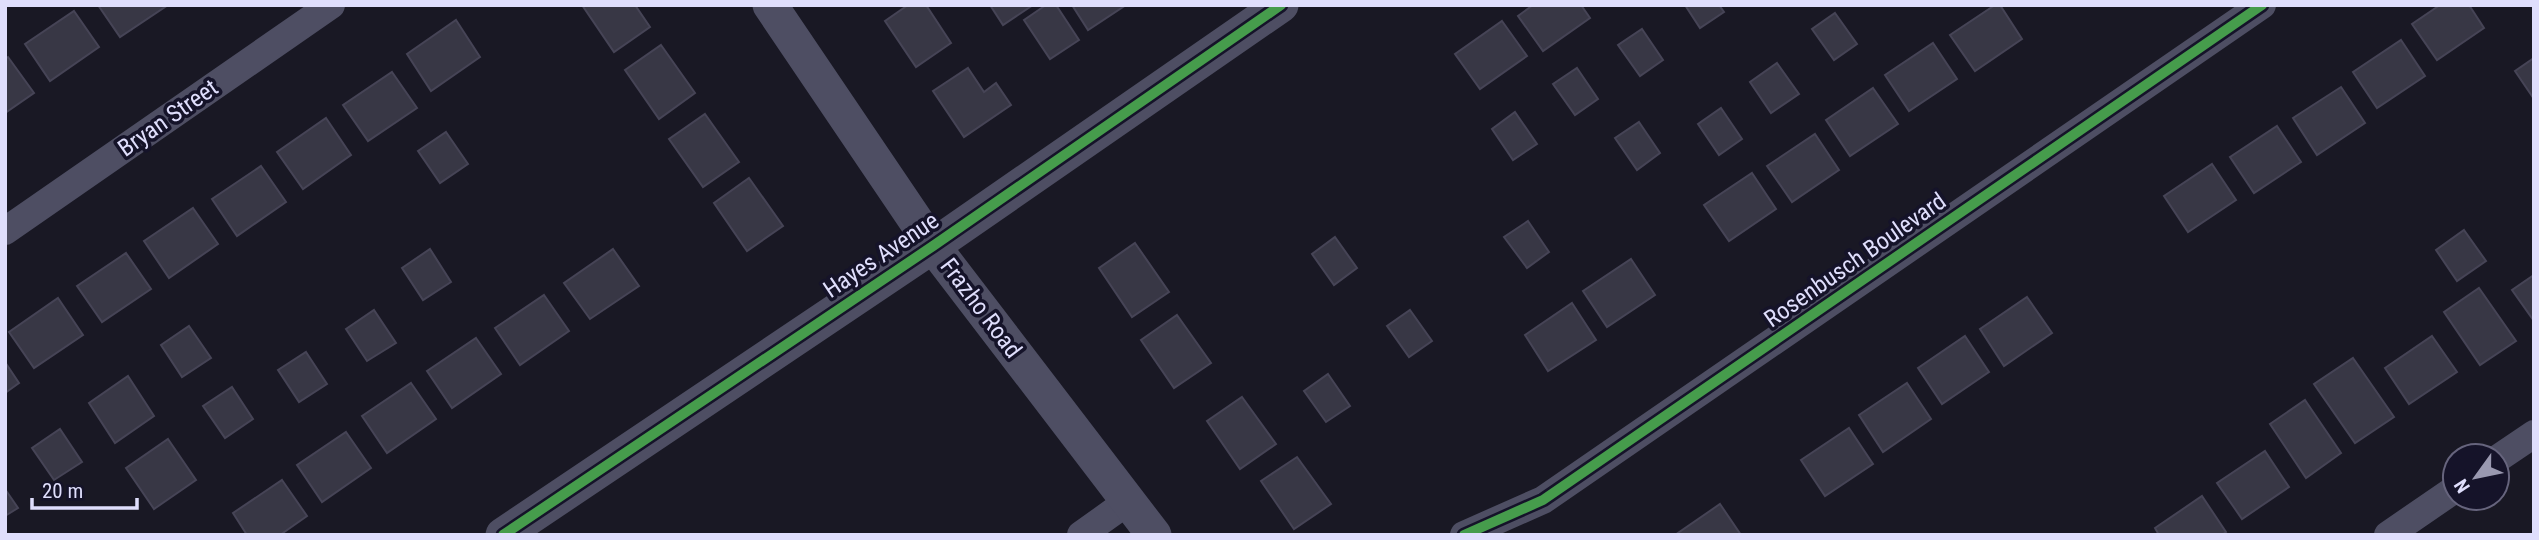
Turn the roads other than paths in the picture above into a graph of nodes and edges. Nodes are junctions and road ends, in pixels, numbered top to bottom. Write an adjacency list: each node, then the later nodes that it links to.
1 (331, 5): 5 (street, Bryan Street)
2 (770, 5): 6 (street, Frazho Road)
3 (1280, 5): 6 (street, Hayes Avenue)
4 (2262, 5): 10 (street, Rosenbusch Boulevard)
5 (5, 231)
6 (933, 246): 11 (street, Frazho Road); 12 (street, Hayes Avenue)
7 (2534, 434): 8 (street)
8 (2511, 450)
9 (2441, 499): 17 (street)
10 (1543, 500): 15 (street, Rosenbusch Boulevard); 16 (street, Rosenbusch Boulevard)
11 (1127, 502): 13 (street); 14 (street, Frazho Road)
12 (503, 535)
13 (1081, 535)
14 (1154, 535)
15 (1464, 535)
16 (1510, 535)
17 (2388, 535)

